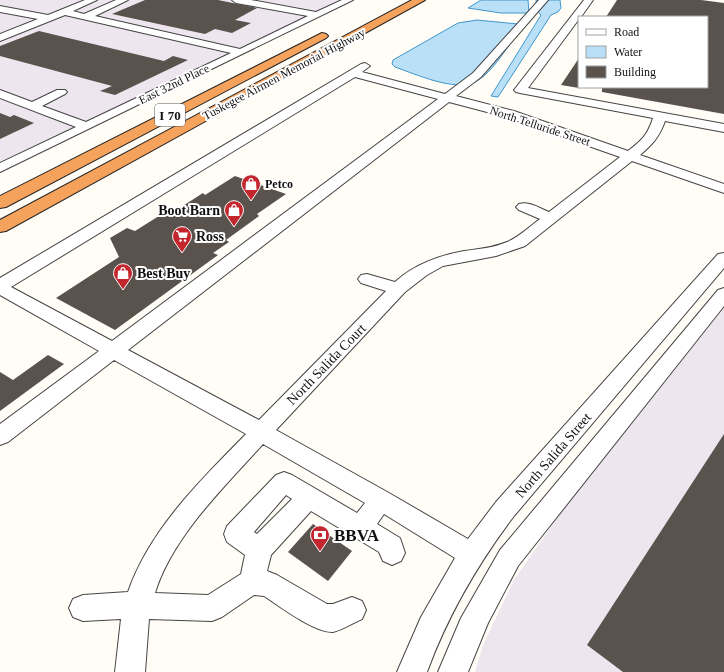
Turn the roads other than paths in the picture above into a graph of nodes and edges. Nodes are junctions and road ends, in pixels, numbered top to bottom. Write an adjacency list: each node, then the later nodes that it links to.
1 (8, 0): 11 (street)
2 (93, 0): 15 (street)
3 (124, 0): 18 (street)
4 (236, 0): 17 (street)
5 (277, 0): 14 (street)
6 (349, 0): 14 (street, East 32nd Place)
7 (420, 0): 23 (highway, Tuskegee Airmen Memorial Highway / I 70)
8 (431, 0): 23 (highway)
9 (544, 0): 29 (street)
10 (589, 0): 31 (street)
11 (0, 3)
12 (0, 8): 16 (street)
13 (44, 9): 16 (street)
14 (331, 9): 17 (street, East 32nd Place)
15 (64, 12): 18 (street); 19 (street)
16 (29, 14): 19 (street); 20 (street)
17 (317, 15): 24 (street, East 32nd Place)
18 (87, 16): 24 (street)
19 (49, 18): 22 (street)
20 (15, 20)
21 (333, 30): 37 (highway, Tuskegee Airmen Memorial Highway / I 70)
22 (0, 38)
23 (330, 49): 40 (highway, Tuskegee Airmen Memorial Highway / I 70)
24 (241, 52): 32 (street, East 32nd Place)
25 (365, 66): 26 (street)
26 (352, 73): 29 (street, North Telluride Street); 43 (street)
27 (61, 92): 30 (street)
28 (0, 94): 30 (street)
29 (447, 98): 34 (street, North Telluride Street); 46 (street)
30 (32, 106): 32 (street)
31 (660, 116): 33 (street); 34 (street, North Salida Court)
32 (86, 126): 35 (street, East 32nd Place)
33 (724, 128)
34 (628, 156): 36 (street, North Telluride Street); 39 (street, North Salida Court)
35 (0, 168)
36 (724, 189)
37 (0, 203)
38 (524, 207): 39 (street)
39 (550, 218): 44 (street, North Salida Court)
40 (0, 227)
41 (724, 258): 52 (street, North Salida Street)
42 (367, 278): 44 (street)
43 (0, 287): 46 (street)
44 (397, 289): 47 (street, North Salida Court)
45 (724, 294): 59 (street, North Salida Street)
46 (115, 351): 47 (street); 48 (street)
47 (261, 432): 49 (street); 54 (street, North Salida Court)
48 (0, 436)
49 (382, 500): 50 (street); 52 (street)
50 (360, 527): 51 (street); 53 (street)
51 (392, 553)
52 (470, 554): 58 (street, North Salida Street)
53 (252, 582): 54 (street); 56 (street)
54 (138, 605): 55 (street); 57 (street, North Salida Court)
55 (83, 608)
56 (352, 610)
57 (130, 672)
58 (412, 672)
59 (453, 672)

